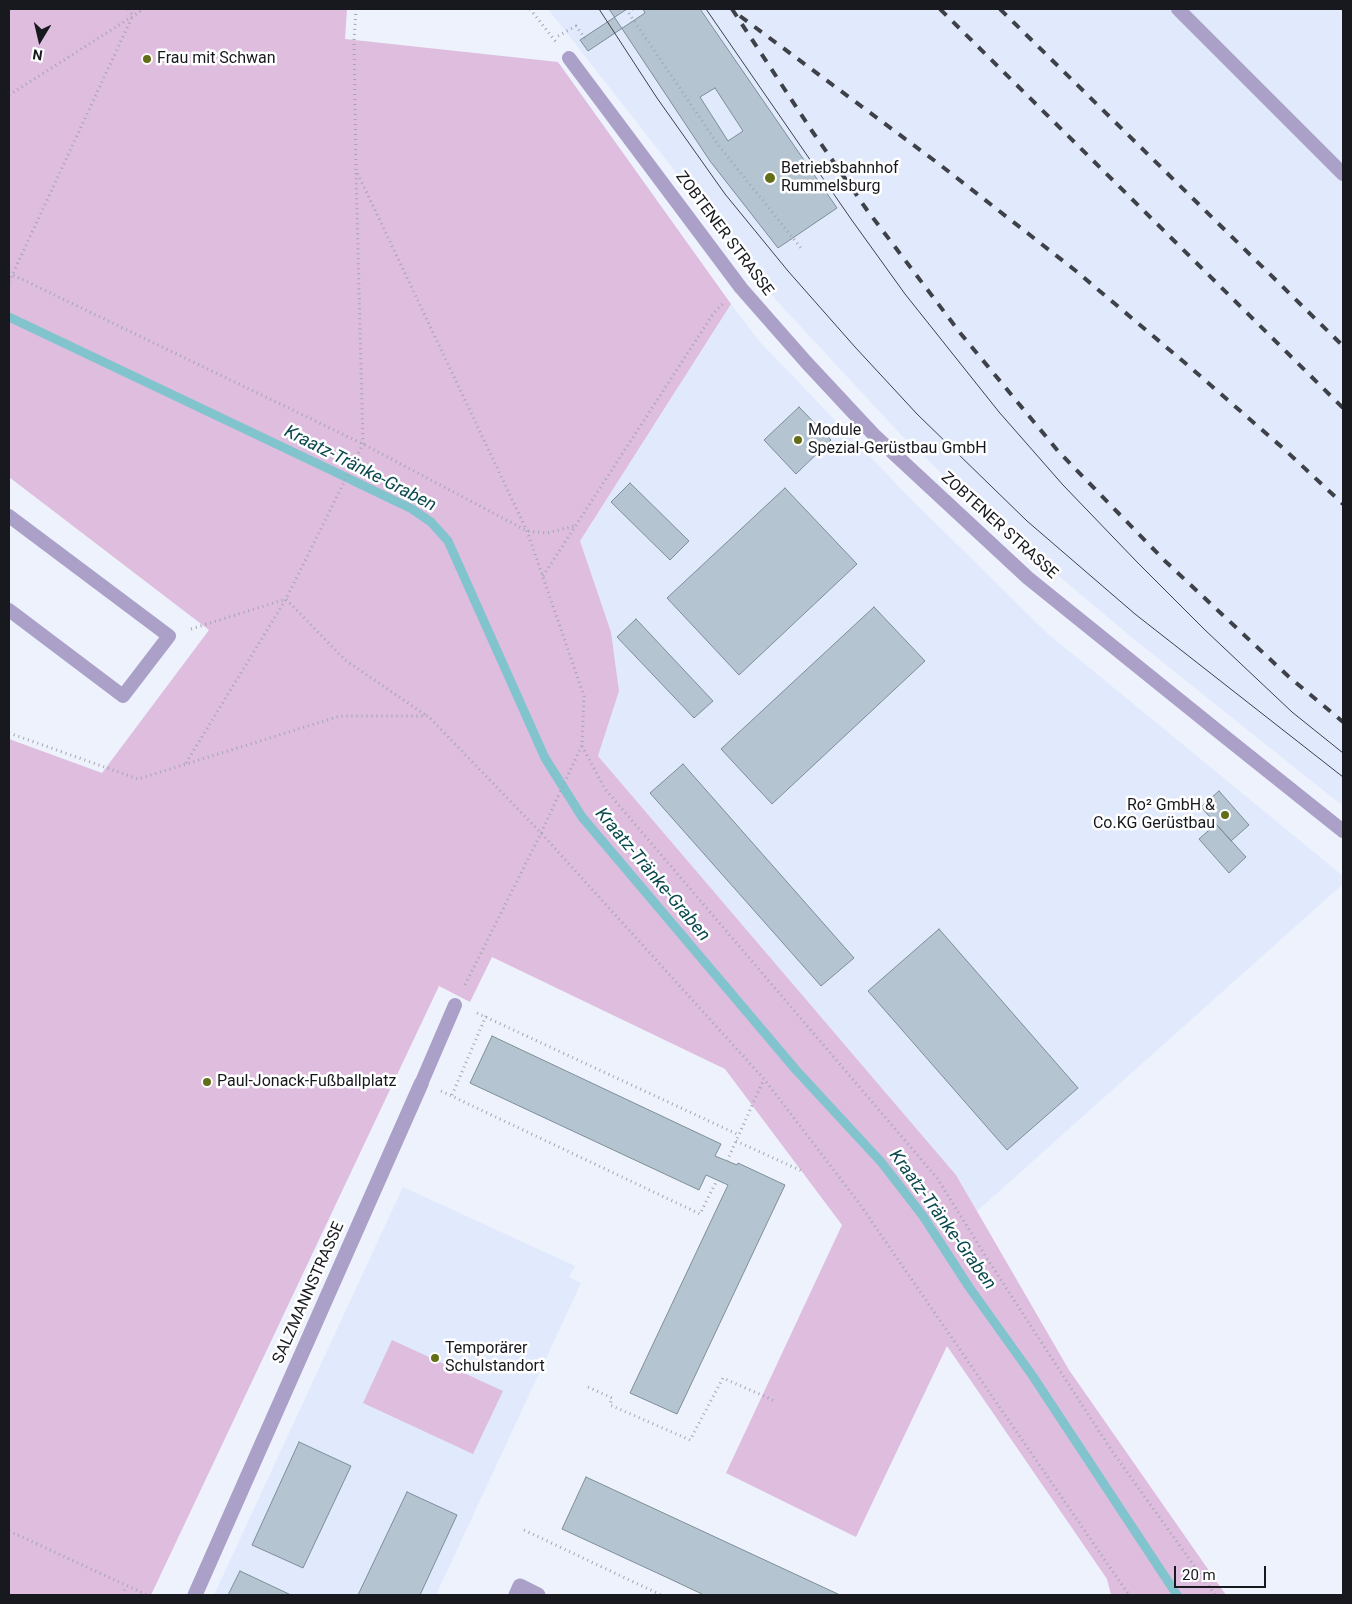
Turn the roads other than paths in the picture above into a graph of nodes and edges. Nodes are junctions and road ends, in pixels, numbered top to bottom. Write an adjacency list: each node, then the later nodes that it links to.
1 (1178, 9): 3 (lane)
2 (569, 58): 6 (lane, ZOBTENER STRASSE)
3 (1343, 174)
4 (9, 516): 5 (lane)
5 (9, 610)
6 (1343, 830)
7 (455, 1005): 8 (lane, SALZMANNSTRASSE)
8 (422, 1084): 9 (street, SALZMANNSTRASSE)
9 (195, 1595)
10 (516, 1595): 11 (street)
11 (538, 1595)

